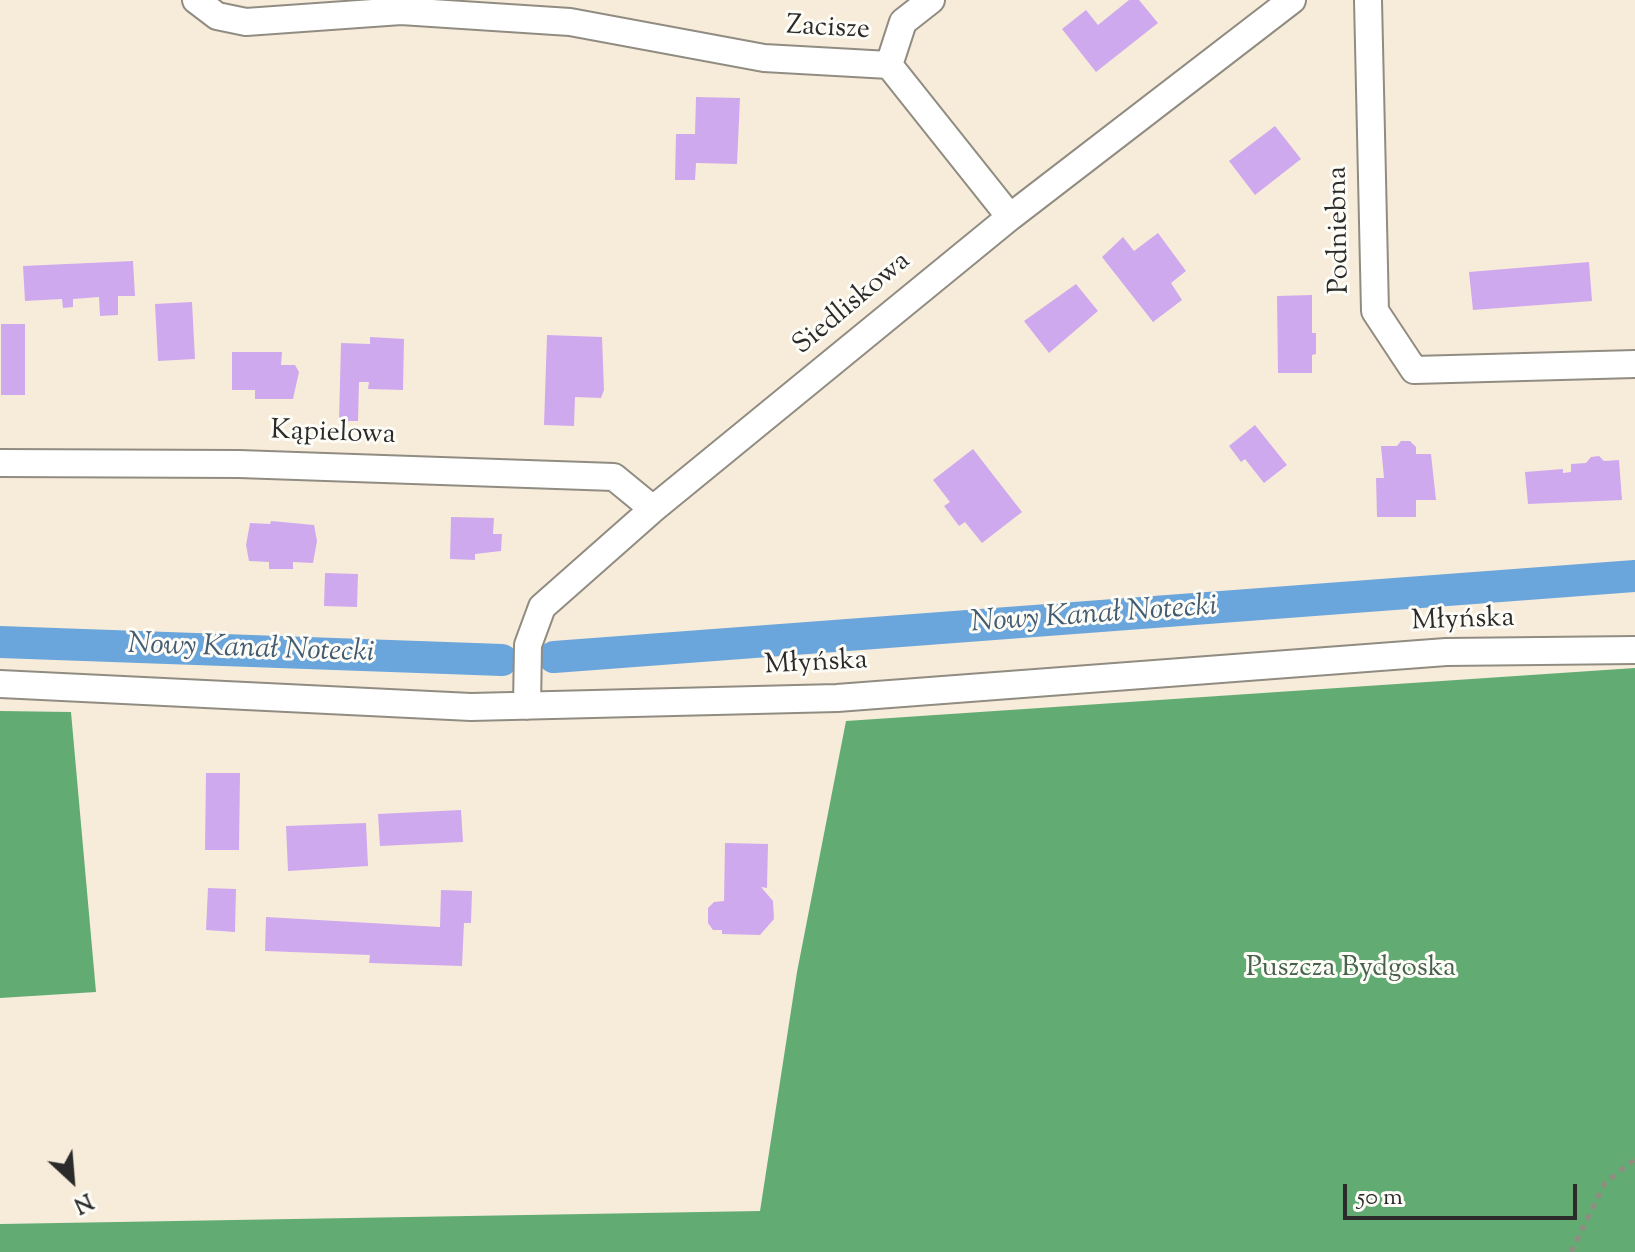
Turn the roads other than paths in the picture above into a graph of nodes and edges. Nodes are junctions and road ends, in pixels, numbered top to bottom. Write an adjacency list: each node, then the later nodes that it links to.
1 (931, 0): 5 (street, Zacisze)
2 (1292, 0): 6 (street, Siedliskowa)
3 (1368, 0): 7 (street, Podniebna)
4 (196, 1): 5 (street, Zacisze)
5 (889, 65): 6 (street, Zacisze)
6 (1010, 217): 9 (street, Siedliskowa)
7 (1635, 364)
8 (0, 463): 9 (street, Kąpielowa)
9 (653, 509): 12 (street, Siedliskowa)
10 (1635, 650): 12 (street, Młyńska)
11 (0, 684): 12 (street, Młyńska)
12 (527, 706)

